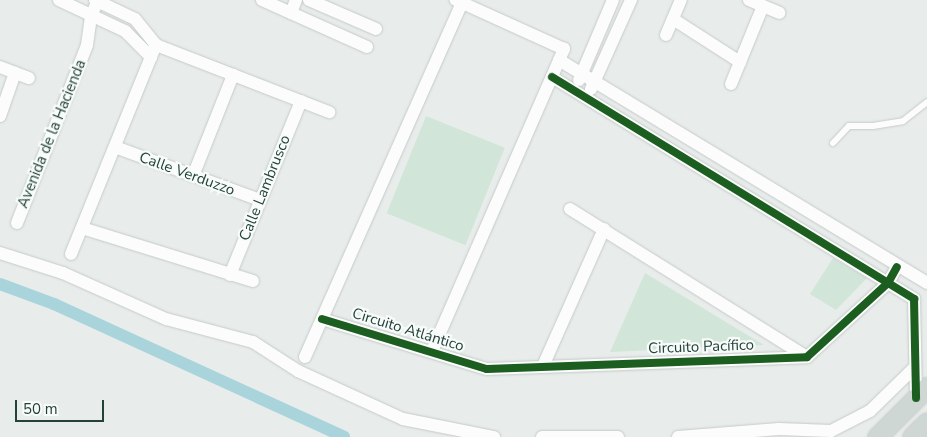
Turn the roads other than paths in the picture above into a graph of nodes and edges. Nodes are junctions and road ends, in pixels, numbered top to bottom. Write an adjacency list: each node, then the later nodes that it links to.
1 (59, 0): 15 (street)
2 (97, 0): 11 (street); 15 (street, Avenida de la Hacienda)
3 (262, 0): 13 (street)
4 (296, 0): 13 (street)
5 (309, 0): 18 (street)
6 (614, 0): 27 (street)
7 (631, 0): 31 (street)
8 (681, 0): 16 (street)
9 (749, 0): 12 (street)
10 (459, 1): 23 (street); 57 (street)
11 (113, 4): 17 (street, Avenida de la Hacienda); 22 (street)
12 (763, 6): 14 (street); 24 (street)
13 (291, 13): 21 (street)
14 (779, 13)
15 (91, 16): 17 (street); 20 (street, Avenida de la Hacienda)
16 (673, 19): 19 (street); 24 (street)
17 (106, 21): 20 (street, Avenida de la Hacienda); 22 (street)
18 (376, 29)
19 (666, 35)
20 (87, 45): 46 (street, Avenida de la Hacienda)
21 (367, 47)
22 (153, 51): 28 (street); 40 (street)
23 (559, 60): 27 (street); 29 (street, Circuito Atlántico)
24 (740, 62): 32 (street)
25 (0, 68): 26 (street)
26 (15, 73): 30 (street); 38 (street)
27 (582, 74): 31 (street); 33 (street)
28 (233, 75): 35 (street); 41 (street)
29 (552, 77): 33 (street); 58 (street, Circuito Atlántico)
30 (29, 78)
31 (594, 81): 34 (street); 42 (street)
32 (731, 84)
33 (575, 91): 34 (street)
34 (587, 98): 44 (street)
35 (300, 101): 37 (street); 43 (street, Calle Lambrusco)
36 (927, 102): 39 (lane)
37 (329, 112)
38 (0, 116)
39 (833, 143)
40 (114, 147): 41 (street, Calle Verduzzo); 47 (street)
41 (193, 176): 43 (street, Calle Verduzzo)
42 (771, 190): 44 (street); 51 (street)
43 (260, 200): 52 (street, Calle Lambrusco)
44 (761, 205): 54 (street)
45 (570, 209): 48 (street, Circuito Pacífico)
46 (17, 223)
47 (82, 228): 50 (street); 52 (street)
48 (604, 229): 60 (street, Circuito Pacífico); 61 (street)
49 (0, 253): 66 (street)
50 (71, 254)
51 (898, 267): 54 (street); 55 (street)
52 (230, 275): 53 (street)
53 (253, 281)
54 (888, 283): 56 (street); 60 (street)
55 (925, 283): 56 (street)
56 (914, 299): 62 (street)
57 (322, 319): 58 (street, Circuito Atlántico); 59 (street)
58 (432, 351): 63 (street, Circuito Atlántico)
59 (305, 357)
60 (807, 357): 61 (street, Circuito Pacífico)
61 (543, 366): 63 (street, Circuito Pacífico)
62 (915, 366): 64 (street); 69 (street)
63 (487, 368)
64 (918, 396): 70 (main road)
65 (927, 422): 71 (main road)
66 (494, 437)
67 (542, 437): 68 (street)
68 (618, 437)
69 (678, 437)
70 (877, 437)
71 (912, 437)

